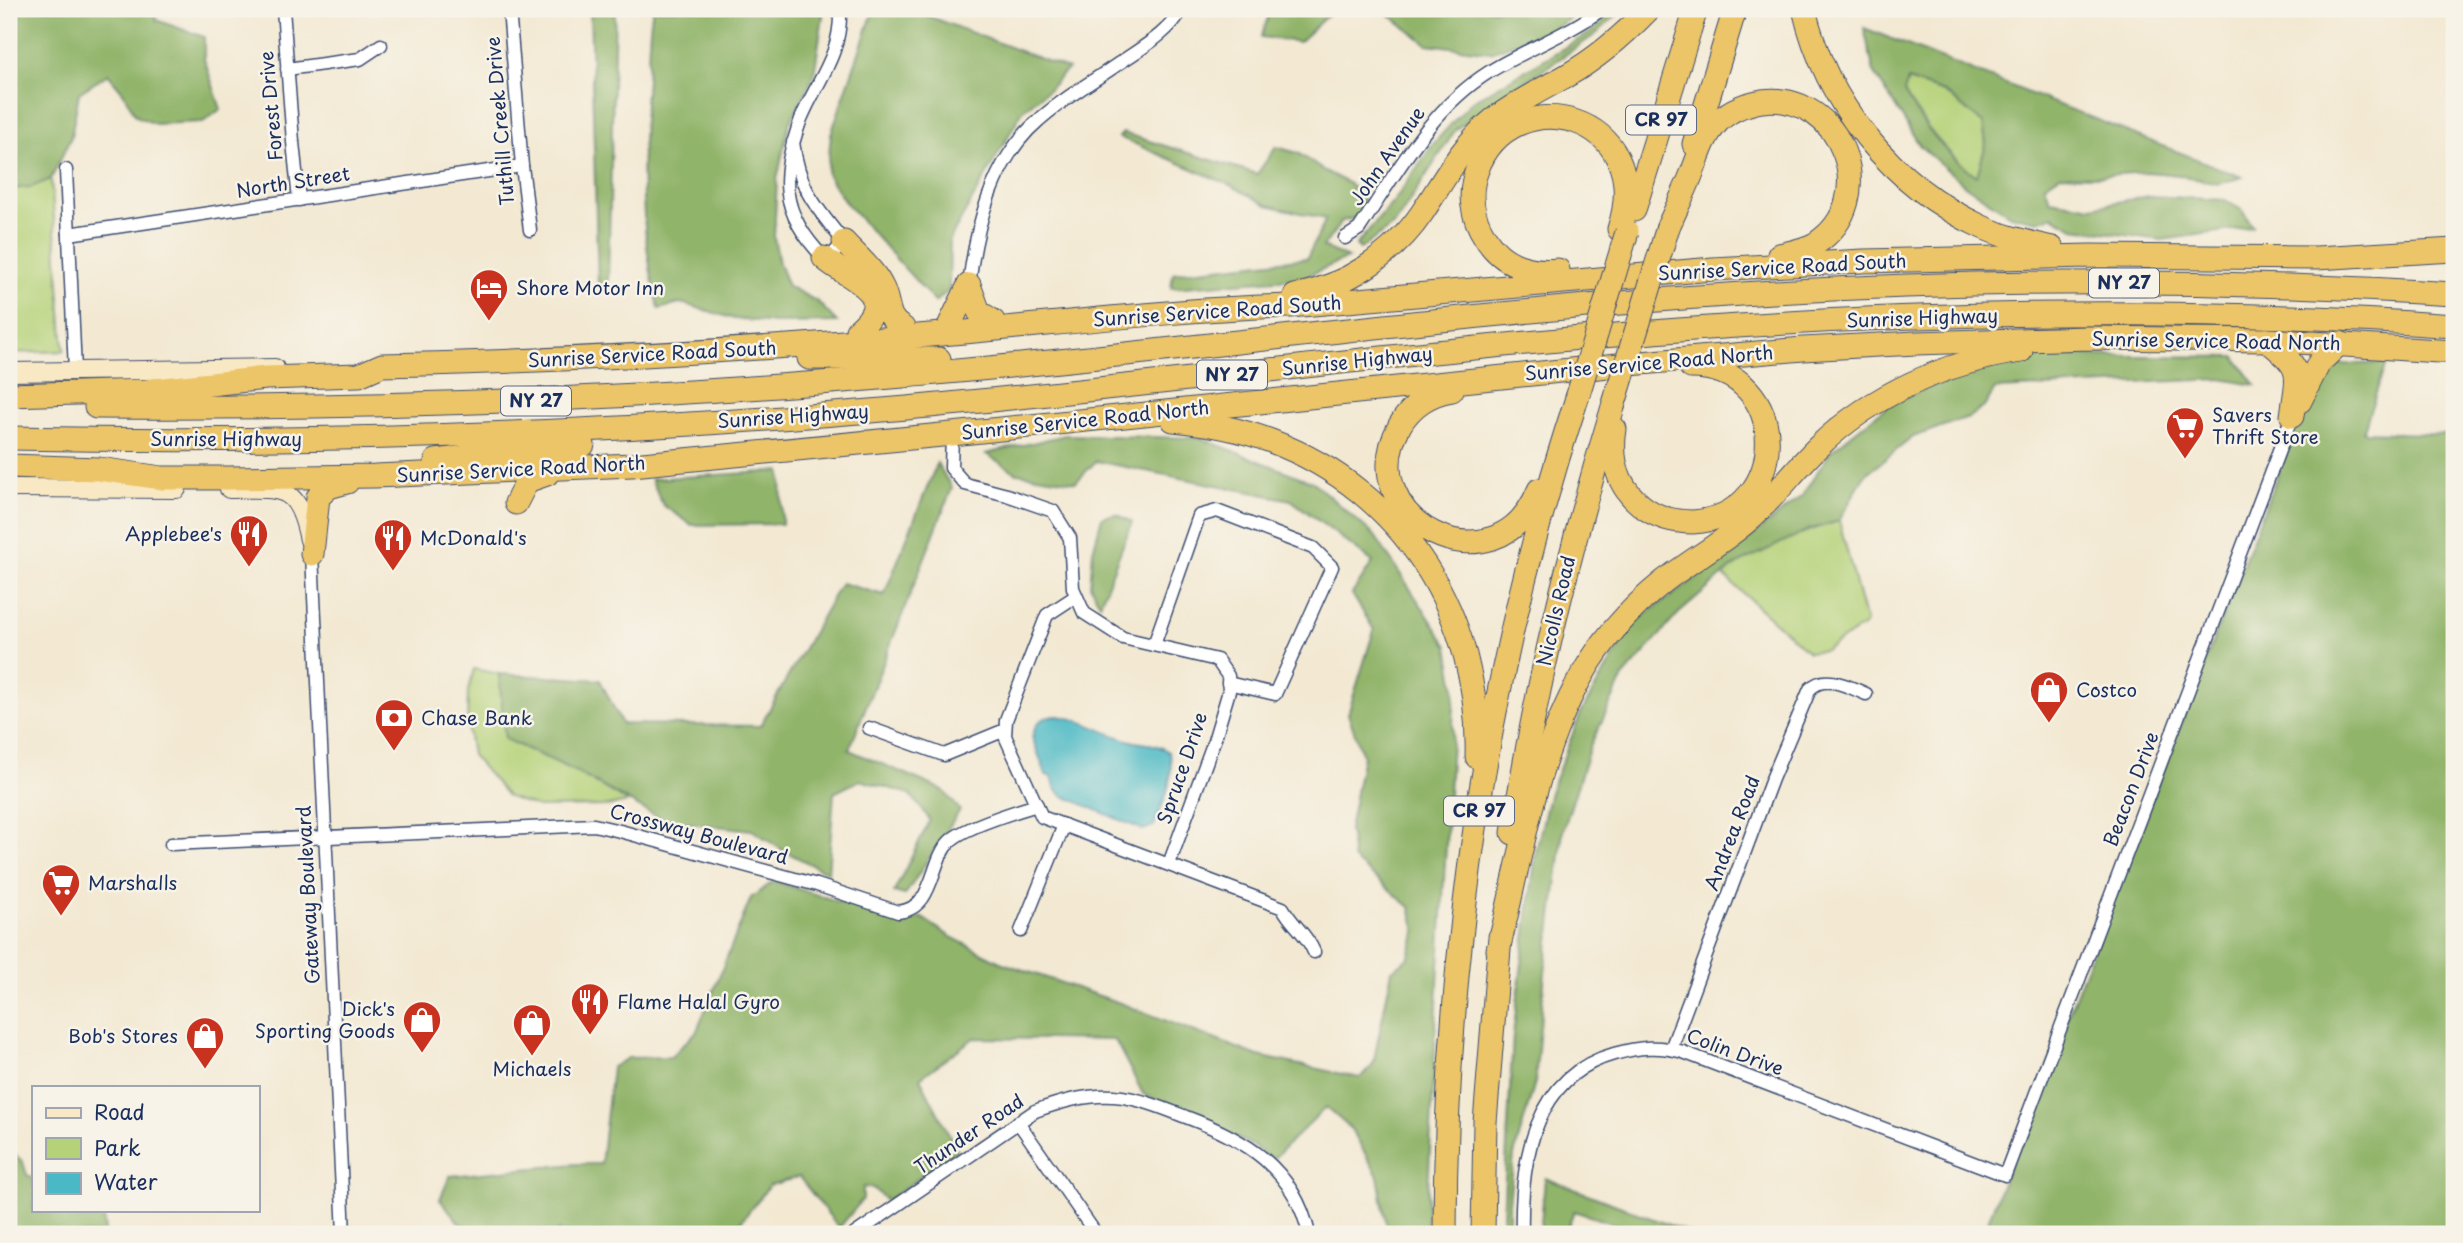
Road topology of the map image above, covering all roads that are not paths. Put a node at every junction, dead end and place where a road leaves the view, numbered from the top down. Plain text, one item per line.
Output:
1 (283, 9) edge
2 (509, 9) edge
3 (840, 9) edge
4 (1182, 9) edge
5 (1602, 9) edge
6 (1649, 9) edge
7 (1696, 9) edge
8 (1735, 9) edge
9 (1804, 9) edge
10 (381, 45) dead end
11 (287, 69) junction
12 (793, 142) junction
13 (522, 166) junction
14 (66, 170) dead end
15 (299, 200) junction
16 (818, 211) junction
17 (1668, 227) junction
18 (799, 228) junction
19 (530, 230) dead end
20 (1623, 230) junction
21 (69, 234) junction
22 (1345, 238) dead end
23 (844, 242) junction
24 (2454, 248) edge
25 (2090, 256) junction
26 (824, 258) junction
27 (1713, 269) junction
28 (1621, 281) junction
29 (969, 285) junction
30 (2454, 294) edge
31 (1234, 308) junction
32 (1101, 318) junction
33 (993, 321) junction
34 (950, 324) junction
35 (2454, 326) edge
36 (903, 328) junction
37 (857, 331) junction
38 (2199, 339) junction
39 (2267, 340) junction
40 (2340, 343) junction
41 (712, 352) junction
42 (2454, 352) edge
43 (628, 357) junction
44 (1624, 358) junction
45 (1062, 361) junction
46 (383, 366) junction
47 (75, 371) junction
48 (9, 372) edge
49 (1526, 374) junction
50 (9, 395) edge
51 (9, 406) edge
52 (1617, 408) junction
53 (1131, 415) junction
54 (2292, 416) junction
55 (745, 420) junction
56 (1567, 427) junction
57 (952, 434) junction
58 (9, 438) edge
59 (9, 466) edge
60 (569, 468) junction
61 (463, 473) junction
62 (375, 477) junction
63 (9, 478) edge
64 (162, 478) junction
65 (227, 478) junction
66 (9, 488) edge
67 (312, 554) junction
68 (1076, 596) junction
69 (1154, 645) junction
70 (1228, 683) junction
71 (1867, 694) dead end
72 (869, 728) dead end
73 (1005, 730) junction
74 (1037, 805) junction
75 (1064, 825) junction
76 (325, 838) junction
77 (171, 844) dead end
78 (1473, 850) junction
79 (1169, 864) junction
80 (1021, 931) dead end
81 (1498, 950) junction
82 (1314, 952) dead end
83 (1671, 1049) junction
84 (1018, 1122) junction
85 (2006, 1175) joint
86 (873, 1222) junction
87 (344, 1234) edge
88 (855, 1234) edge
89 (881, 1234) edge
90 (1096, 1234) edge
91 (1309, 1234) edge
92 (1446, 1234) edge
93 (1483, 1234) edge
94 (1522, 1234) edge

1 - 11 street, Forest Drive
2 - 13 street, Tuthill Creek Drive
3 - 12 street
4 - 29 street
5 - 22 street, John Avenue
6 - 31 highway
7 - 20 highway, CR 97
8 - 17 highway, CR 97
9 - 25 highway
10 - 11 street
11 - 15 street, Forest Drive
12 - 16 street
12 - 18 street
13 - 15 street, North Street
13 - 19 street, Tuthill Creek Drive
14 - 21 street
15 - 21 street, North Street
16 - 18 street
16 - 23 street
17 - 27 highway
17 - 44 highway, CR 97, bridge
18 - 26 street
20 - 28 highway, bridge
20 - 28 highway
21 - 47 street
23 - 26 street
23 - 36 highway
24 - 25 highway, Sunrise Service Road South
25 - 27 highway, Sunrise Service Road South
26 - 37 highway
27 - 28 highway, Sunrise Service Road South
28 - 31 highway, Sunrise Service Road South
28 - 56 highway, Nicolls Road / CR 97, bridge
29 - 33 highway
29 - 34 highway
30 - 45 highway, Sunrise Highway / NY 27
31 - 32 highway, Sunrise Service Road South
32 - 33 highway
32 - 41 highway, Sunrise Service Road South
33 - 34 highway
34 - 36 highway
35 - 55 highway, Sunrise Highway / NY 27
36 - 37 highway
37 - 41 highway
38 - 39 highway, Sunrise Service Road North
38 - 44 highway, Sunrise Service Road North
38 - 81 highway
39 - 40 highway, Sunrise Service Road North
39 - 54 highway
40 - 42 highway, Sunrise Service Road North
40 - 54 highway
41 - 43 highway, Sunrise Service Road South
43 - 45 highway
43 - 46 highway, Sunrise Service Road South
44 - 49 highway, Sunrise Service Road North
44 - 52 highway, bridge
44 - 52 highway
45 - 51 highway, Sunrise Highway / NY 27
46 - 47 main road, Sunrise Service Road South
46 - 50 highway
47 - 48 main road, Sunrise Service Road South
49 - 53 highway, Sunrise Service Road North
49 - 56 highway
52 - 81 highway, Nicolls Road / CR 97
53 - 57 highway, Sunrise Service Road North
53 - 78 highway
54 - 85 street, Beacon Drive
55 - 58 highway, Sunrise Highway / NY 27
55 - 65 highway
56 - 78 highway, Nicolls Road / CR 97
57 - 60 highway, Sunrise Service Road North
57 - 68 street
59 - 64 highway
60 - 61 highway, Sunrise Service Road North
60 - 61 highway
61 - 62 highway, Sunrise Service Road North
62 - 65 highway, Sunrise Service Road North
62 - 67 highway
63 - 64 main road, Sunrise Service Road North
64 - 65 highway, Sunrise Service Road North
66 - 67 main road
67 - 76 street, Gateway Boulevard
68 - 69 street
68 - 73 street
69 - 70 street
69 - 70 street
70 - 79 street, Spruce Drive
71 - 83 street, Andrea Road
72 - 73 street
73 - 74 street
74 - 75 street
74 - 76 street, Crossway Boulevard
75 - 79 street
75 - 80 street
76 - 77 street, Crossway Boulevard
76 - 87 street, Gateway Boulevard
78 - 92 highway, Nicolls Road / CR 97
79 - 82 street
81 - 93 highway, Nicolls Road / CR 97
83 - 85 street, Colin Drive
83 - 94 street, Colin Drive
84 - 86 street, Thunder Road
84 - 90 street
84 - 91 street, Thunder Road
86 - 88 street, Thunder Road
86 - 89 street

